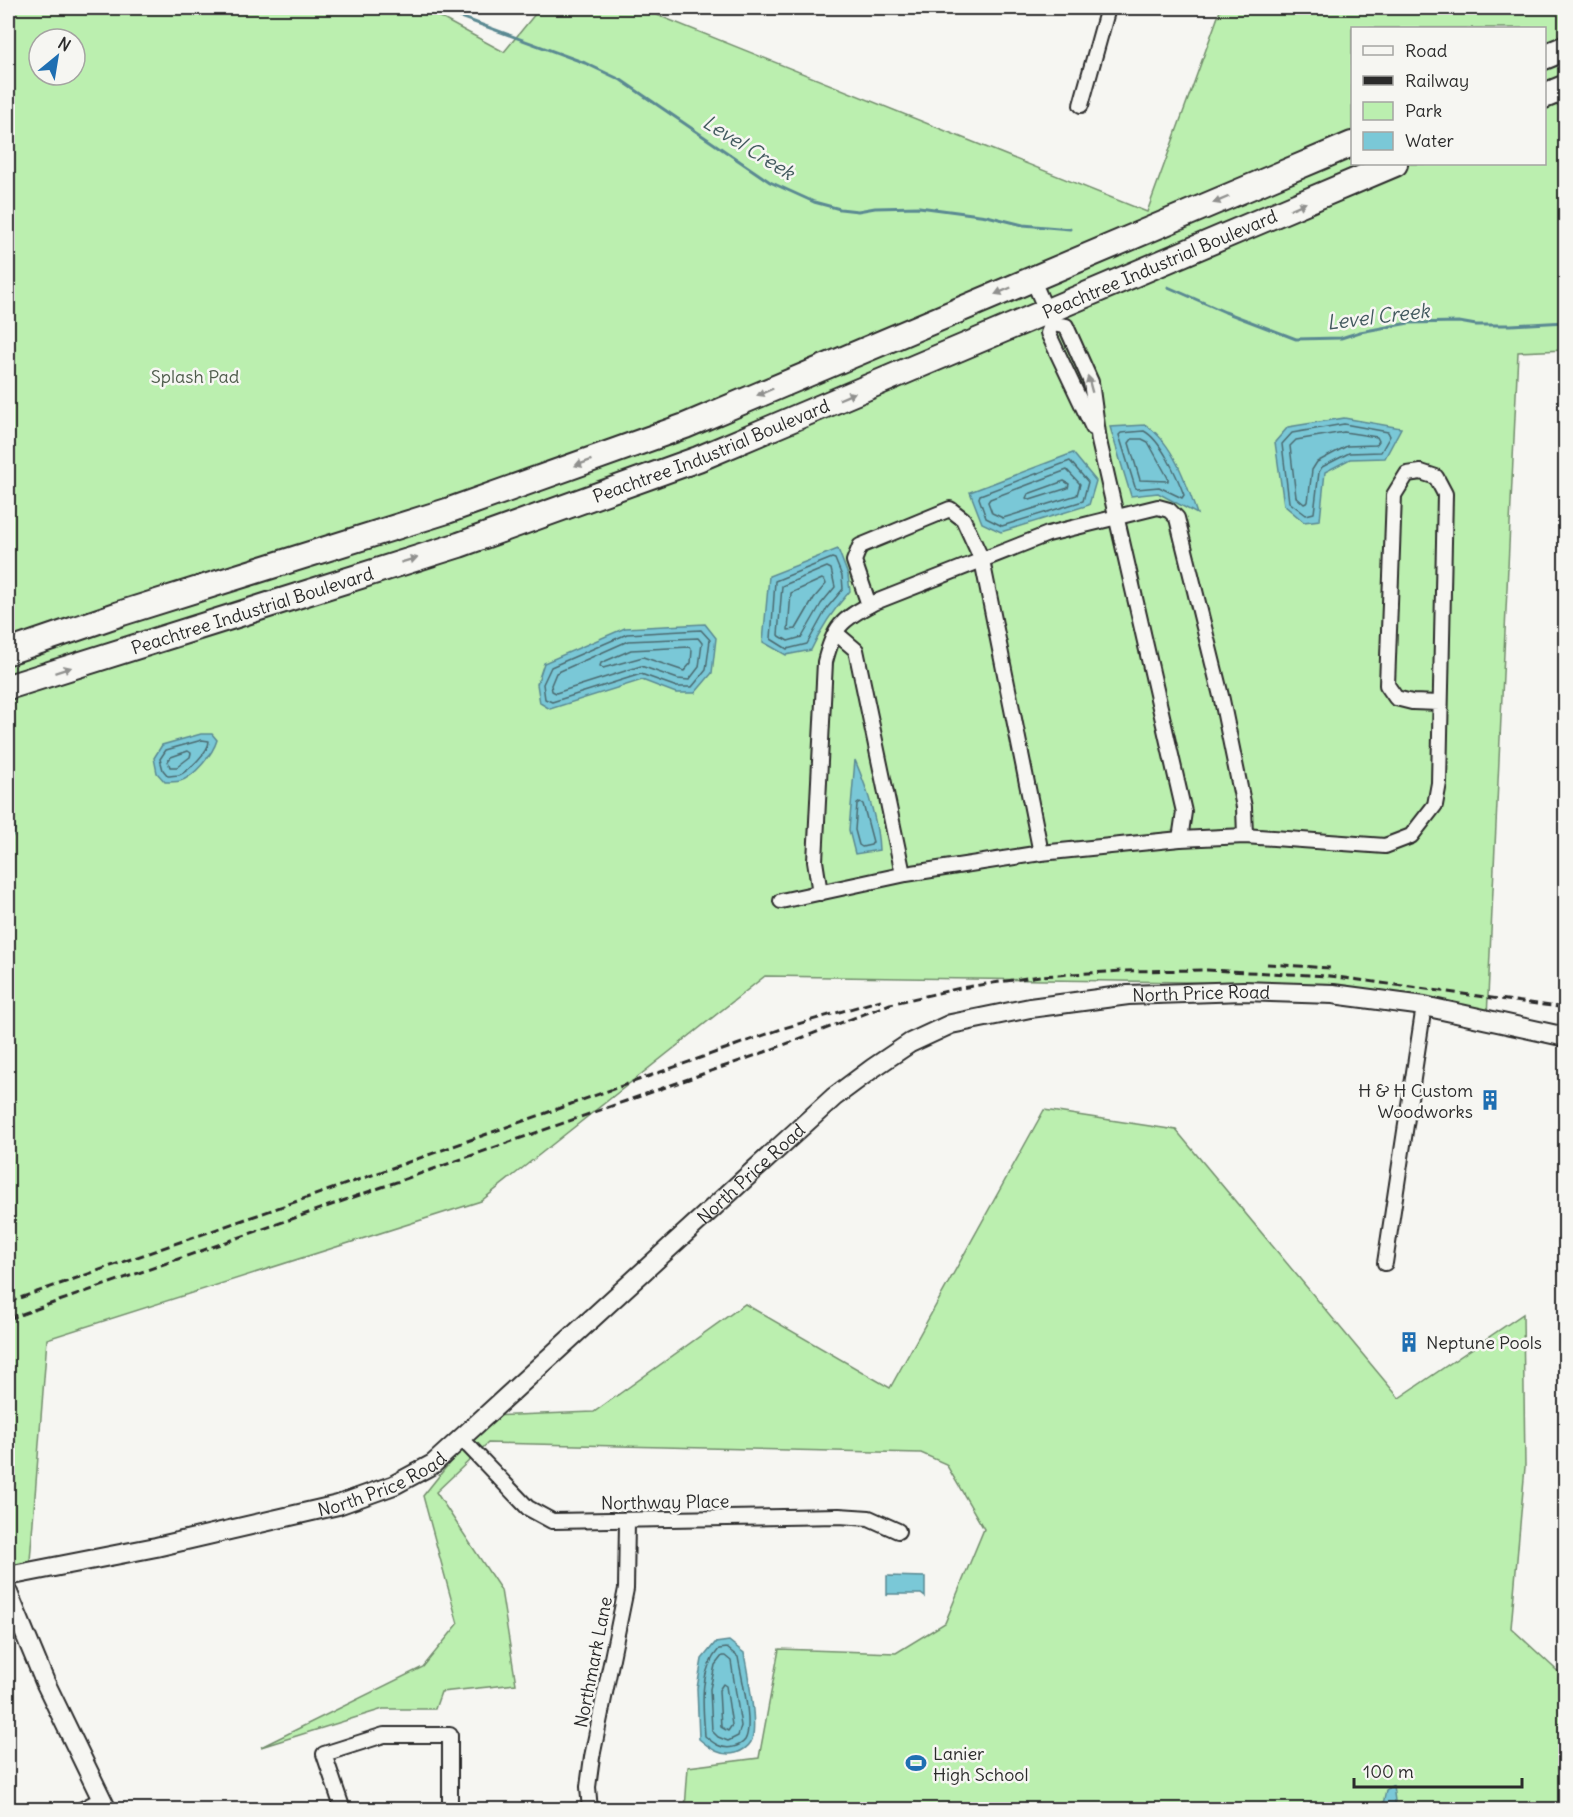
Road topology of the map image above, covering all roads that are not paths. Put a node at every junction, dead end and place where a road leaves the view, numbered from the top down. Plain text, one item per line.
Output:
1 (1108, 8) edge
2 (1566, 48) edge
3 (1546, 57) edge
4 (1566, 87) edge
5 (1546, 96) edge
6 (1081, 105) dead end
7 (1351, 145) edge
8 (1393, 165) edge
9 (1032, 279) junction
10 (1049, 317) junction
11 (1116, 518) junction
12 (982, 560) junction
13 (869, 605) junction
14 (836, 633) junction
15 (8, 652) edge
16 (8, 687) edge
17 (1440, 703) junction
18 (1245, 836) junction
19 (1180, 839) junction
20 (1041, 853) junction
21 (903, 874) junction
22 (820, 892) junction
23 (781, 901) dead end
24 (1425, 1006) junction
25 (1566, 1037) edge
26 (1385, 1263) dead end
27 (462, 1438) junction
28 (627, 1521) junction
29 (898, 1531) dead end
30 (8, 1576) edge
31 (8, 1593) edge
32 (105, 1804) edge
33 (81, 1809) edge
34 (343, 1809) edge
35 (450, 1809) edge
36 (590, 1809) edge

1 - 6 street
2 - 3 highway
4 - 5 highway
7 -> 9 highway, Peachtree Industrial Boulevard
10 -> 8 highway, Peachtree Industrial Boulevard
9 - 10 street
9 -> 15 highway, Peachtree Industrial Boulevard
10 - 11 street
16 -> 10 highway, Peachtree Industrial Boulevard
11 - 12 street
11 - 18 street
11 - 19 street
12 - 13 street
12 - 13 street
12 - 20 street
13 - 14 street
14 - 21 street
14 - 22 street
17 - 17 street
17 - 18 street
18 - 19 street
19 - 20 street
20 - 21 street
21 - 22 street
22 - 23 street
24 - 25 street, North Price Road
24 - 26 street
24 - 27 street, North Price Road
27 - 28 street, Northway Place
27 - 30 street, North Price Road
28 - 29 street, Northway Place
28 - 36 street, Northmark Lane
31 - 32 street
32 - 33 street
34 - 35 street

